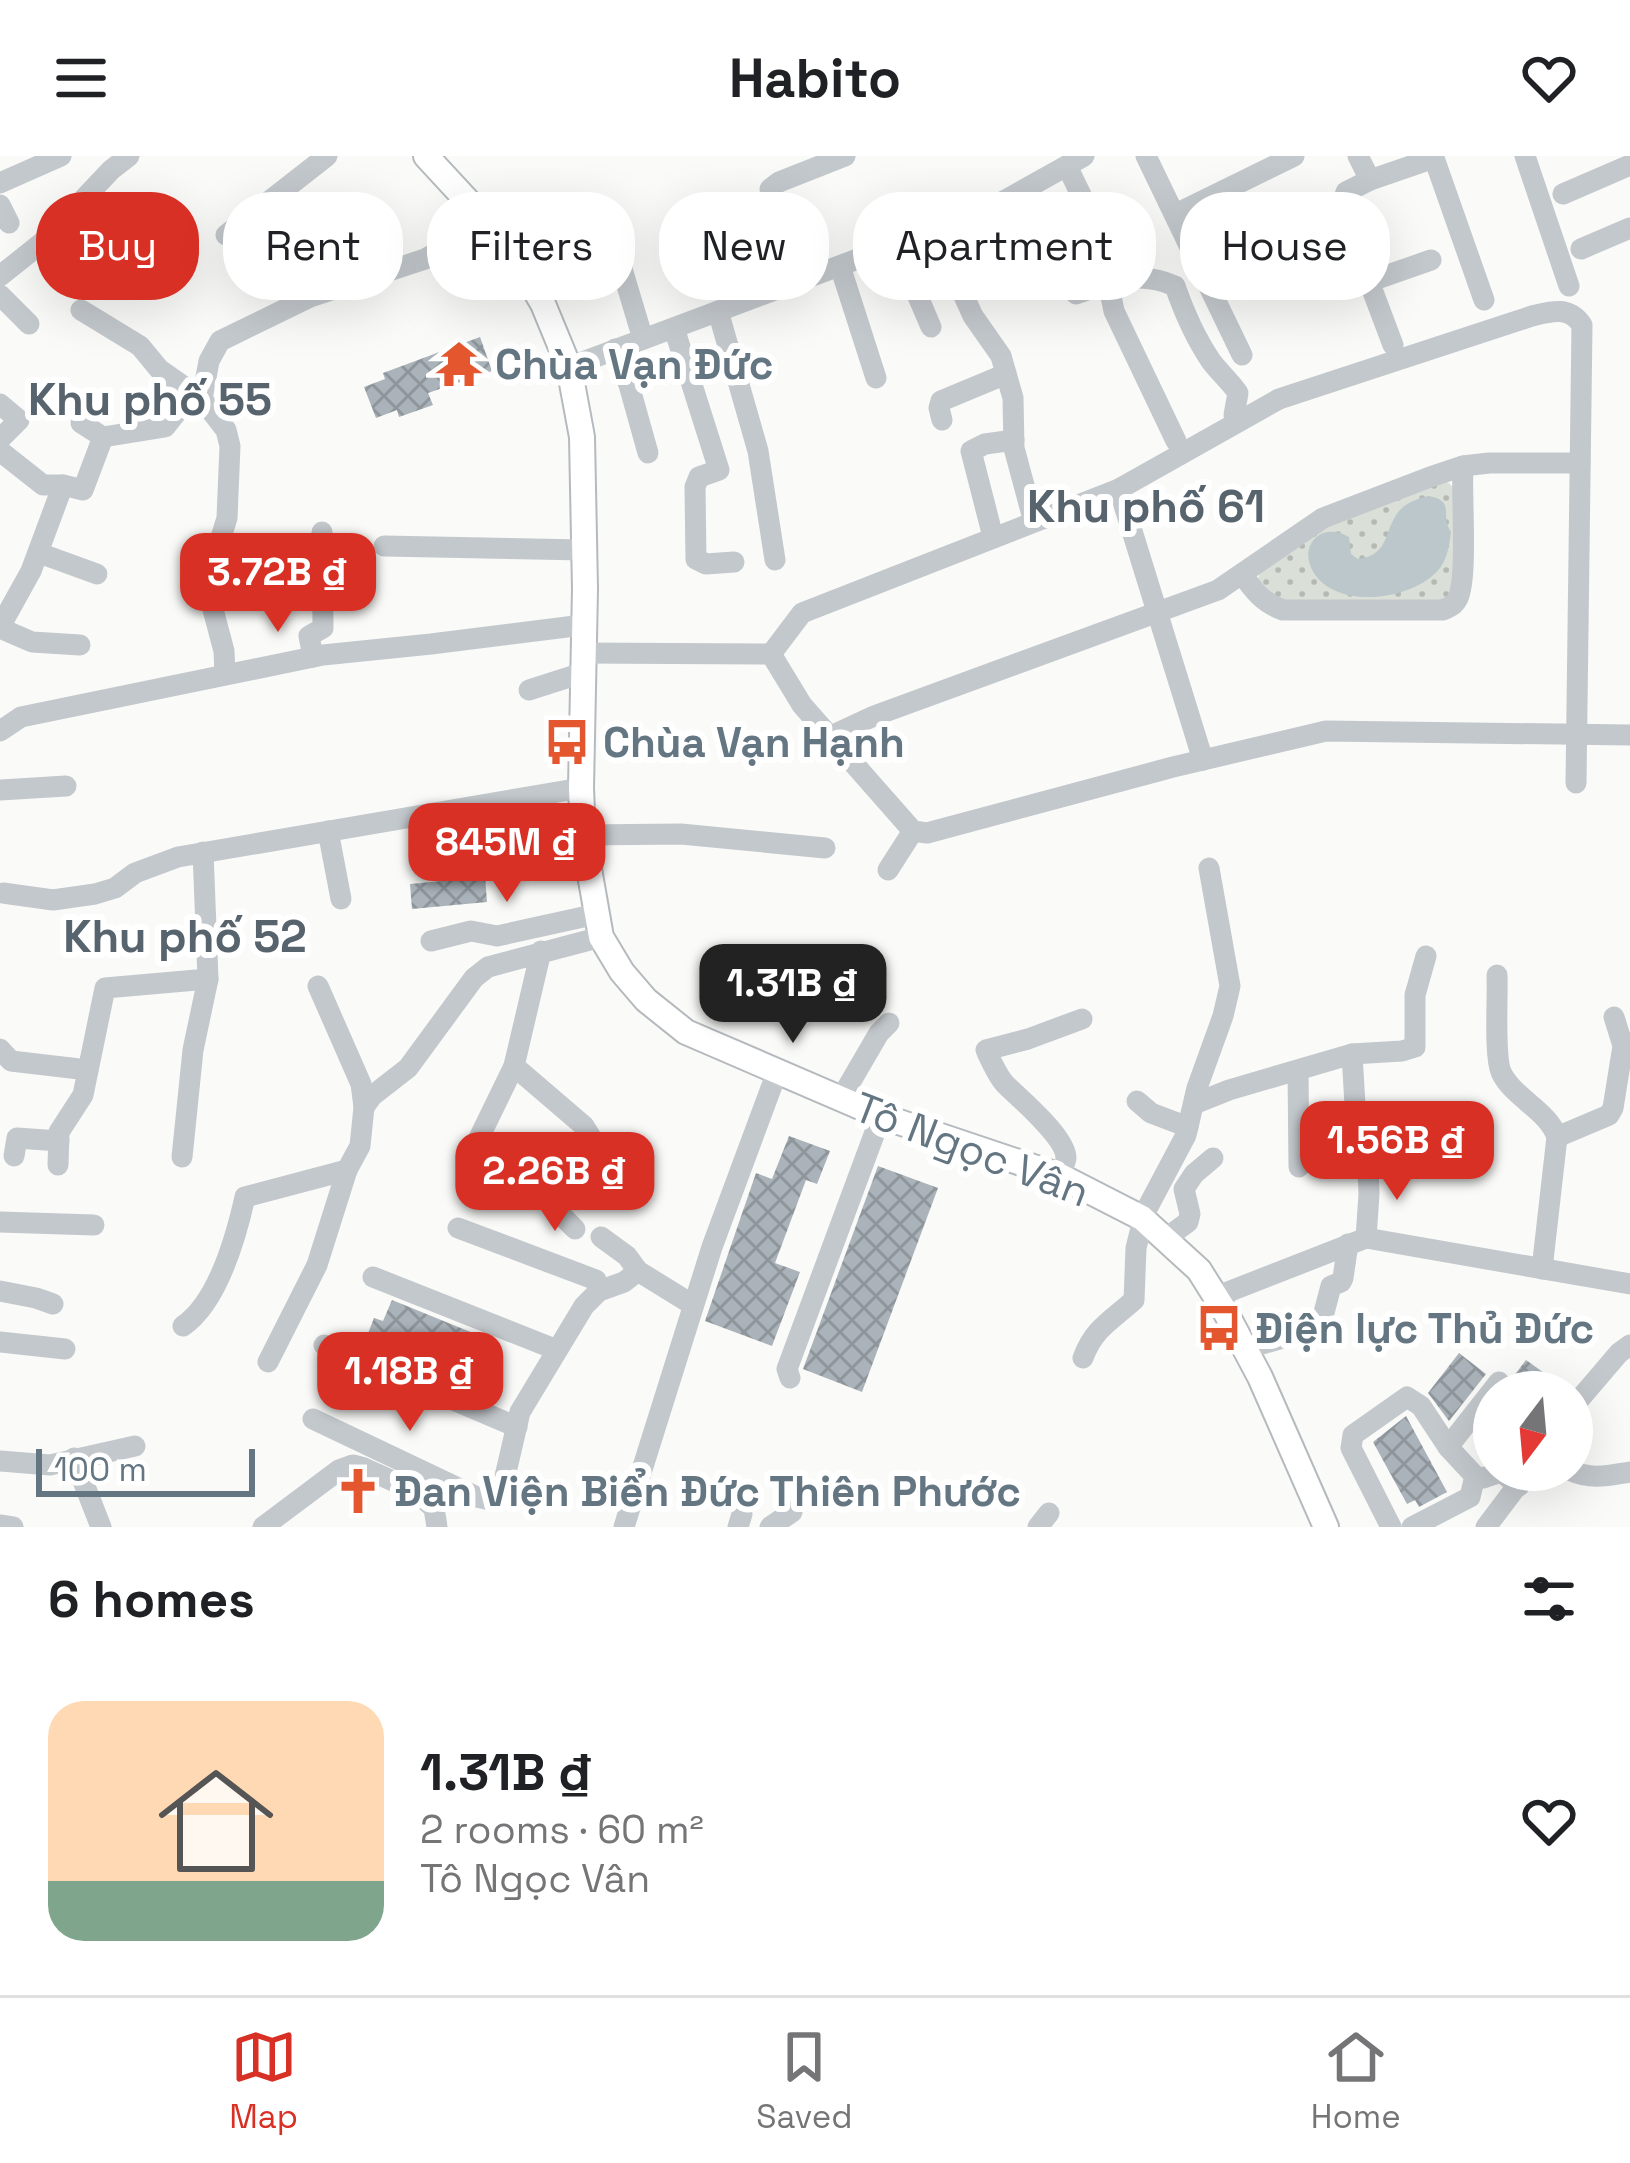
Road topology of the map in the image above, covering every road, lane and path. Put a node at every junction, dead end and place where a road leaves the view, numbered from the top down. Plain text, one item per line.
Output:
1 (61, 156) edge
2 (129, 156) edge
3 (327, 156) edge
4 (426, 156) edge
5 (845, 156) edge
6 (1146, 156) edge
7 (1294, 156) edge
8 (1358, 156) edge
9 (1525, 156) edge
10 (1436, 157) edge
11 (1076, 161) edge
12 (1630, 165) edge
13 (1370, 180) junction
14 (0, 183) edge
15 (281, 192) edge
16 (458, 192) edge
17 (771, 192) edge
18 (1020, 192) edge
19 (1087, 192) edge
20 (1346, 192) edge
21 (1563, 194) dead end
22 (1176, 214) junction
23 (1630, 228) edge
24 (1581, 249) dead end
25 (427, 258) edge
26 (1431, 260) dead end
27 (853, 261) edge
28 (840, 266) junction
29 (829, 270) edge
30 (1390, 274) edge
31 (0, 276) edge
32 (1156, 280) edge
33 (1569, 286) dead end
34 (0, 295) edge
35 (541, 300) edge
36 (631, 300) edge
37 (747, 300) edge
38 (919, 300) edge
39 (966, 300) edge
40 (1112, 300) edge
41 (1374, 300) edge
42 (1484, 300) dead end
43 (81, 310) dead end
44 (718, 311) junction
45 (29, 324) dead end
46 (931, 327) dead end
47 (674, 328) junction
48 (643, 339) junction
49 (1393, 345) dead end
50 (615, 350) junction
51 (1242, 355) dead end
52 (569, 367) junction
53 (1006, 374) junction
54 (876, 378) dead end
55 (197, 396) junction
56 (0, 404) edge
57 (1234, 415) dead end
58 (942, 420) dead end
59 (82, 423) dead end
60 (103, 437) junction
61 (0, 439) edge
62 (1014, 440) junction
63 (1176, 441) dead end
64 (0, 451) edge
65 (648, 452) dead end
66 (1580, 463) junction
67 (1463, 466) junction
68 (63, 485) junction
69 (1119, 489) junction
70 (1032, 515) dead end
71 (991, 529) dead end
72 (322, 532) dead end
73 (384, 546) dead end
74 (584, 550) junction
75 (39, 553) junction
76 (775, 560) dead end
77 (734, 562) dead end
78 (98, 574) dead end
79 (1242, 574) junction
80 (1158, 612) junction
81 (583, 625) junction
82 (0, 628) edge
83 (80, 645) dead end
84 (771, 654) junction
85 (313, 657) junction
86 (582, 663) junction
87 (225, 675) junction
88 (529, 690) dead end
89 (0, 731) edge
90 (1578, 734) junction
91 (1630, 735) edge
92 (831, 736) junction
93 (1203, 760) junction
94 (1576, 783) dead end
95 (66, 786) dead end
96 (581, 788) junction
97 (0, 790) edge
98 (328, 831) junction
99 (913, 831) junction
100 (583, 835) junction
101 (825, 848) dead end
102 (203, 852) junction
103 (1209, 868) dead end
104 (888, 870) dead end
105 (3, 893) edge
106 (341, 898) dead end
107 (599, 925) junction
108 (431, 941) dead end
109 (541, 951) junction
110 (1426, 956) dead end
111 (1497, 975) dead end
112 (208, 979) junction
113 (318, 986) dead end
114 (1614, 1017) dead end
115 (1082, 1018) dead end
116 (890, 1023) dead end
117 (0, 1049) edge
118 (1352, 1054) junction
119 (514, 1066) junction
120 (88, 1070) junction
121 (1298, 1071) junction
122 (777, 1072) junction
123 (841, 1100) junction
124 (1138, 1101) dead end
125 (1194, 1104) junction
126 (364, 1107) junction
127 (881, 1116) junction
128 (1188, 1127) junction
129 (1557, 1137) junction
130 (478, 1140) dead end
131 (59, 1141) junction
132 (14, 1156) dead end
133 (182, 1157) dead end
134 (1213, 1158) dead end
135 (58, 1165) dead end
136 (1300, 1167) dead end
137 (347, 1170) junction
138 (1060, 1176) junction
139 (526, 1180) dead end
140 (551, 1203) junction
141 (1143, 1219) junction
142 (0, 1222) edge
143 (94, 1225) dead end
144 (458, 1228) dead end
145 (575, 1229) dead end
146 (601, 1237) dead end
147 (1165, 1238) junction
148 (1357, 1241) junction
149 (1543, 1269) junction
150 (638, 1271) junction
151 (373, 1277) dead end
152 (1630, 1284) edge
153 (0, 1291) edge
154 (598, 1292) junction
155 (1215, 1297) junction
156 (53, 1304) dead end
157 (693, 1305) junction
158 (183, 1326) dead end
159 (0, 1342) edge
160 (324, 1345) dead end
161 (1630, 1345) edge
162 (1245, 1348) junction
163 (65, 1349) dead end
164 (557, 1350) junction
165 (1083, 1358) dead end
166 (268, 1362) dead end
167 (790, 1378) dead end
168 (1593, 1383) edge
169 (1473, 1415) edge
170 (313, 1419) dead end
171 (517, 1426) junction
172 (136, 1446) dead end
173 (1448, 1447) junction
174 (74, 1458) junction
175 (0, 1461) edge
176 (1630, 1472) edge
177 (1473, 1474) edge
178 (1593, 1478) edge
179 (1473, 1484) edge
180 (1514, 1491) edge
181 (792, 1512) dead end
182 (0, 1525) edge
183 (13, 1527) edge
184 (101, 1527) edge
185 (263, 1527) edge
186 (437, 1527) edge
187 (624, 1527) edge
188 (770, 1527) edge
189 (1326, 1527) edge
190 (1391, 1527) edge
191 (1412, 1527) edge
192 (1486, 1527) edge

1 - 14 street
2 - 31 street
3 - 15 street
4 - 16 main road, Tô Ngọc Vân
5 - 17 street
6 - 22 street
7 - 22 street
8 - 13 street
9 - 33 street
10 - 13 street
10 - 42 street
11 - 18 street
11 - 19 street
12 - 21 street
13 - 20 street
22 - 51 street
23 - 24 street
25 - 55 street
26 - 30 street
27 - 28 street
28 - 29 street
28 - 54 street
32 - 57 street
34 - 45 street
35 - 52 main road, Tô Ngọc Vân
36 - 48 street
37 - 44 street
38 - 46 street
39 - 53 street
40 - 63 street
41 - 49 street
43 - 55 street
44 - 47 street
44 - 76 street
47 - 48 street
47 - 77 street
48 - 50 street
50 - 52 street
50 - 65 street
52 - 74 main road, Tô Ngọc Vân
53 - 58 street
53 - 62 street
55 - 60 street
55 - 87 street
56 - 61 street
59 - 60 street
60 - 68 street
62 - 70 street
62 - 71 street
64 - 68 street
66 - 67 street
66 - 69 street
66 - 90 street
67 - 79 street
67 - 79 street
68 - 75 street
69 - 80 street
69 - 84 street
72 - 85 street
73 - 74 street
74 - 81 main road, Tô Ngọc Vân
75 - 78 street
75 - 82 street
79 - 80 street
80 - 92 street
80 - 93 street
81 - 85 street
81 - 86 main road, Tô Ngọc Vân
82 - 83 street
84 - 86 street
84 - 92 street
85 - 87 street
86 - 88 street
86 - 96 main road, Tô Ngọc Vân
87 - 89 street
90 - 91 street
90 - 93 street
90 - 94 street
92 - 99 street
93 - 99 street
95 - 97 street
96 - 98 street
96 - 100 main road, Tô Ngọc Vân
98 - 102 street
98 - 106 street
99 - 104 street
100 - 101 street
100 - 107 main road, Tô Ngọc Vân
102 - 105 street
102 - 112 street
103 - 125 street
107 - 108 street
107 - 109 street
107 - 122 main road, Tô Ngọc Vân
109 - 119 street
109 - 126 street
110 - 118 street
111 - 129 street
112 - 120 street
112 - 133 street
113 - 126 street
114 - 129 street
115 - 138 street
116 - 123 street
117 - 120 street
118 - 121 street
118 - 148 street
119 - 130 street
119 - 140 street
120 - 131 street
121 - 125 street
121 - 136 street
122 - 123 main road, Tô Ngọc Vân
122 - 157 street
123 - 127 main road, Tô Ngọc Vân
124 - 128 street
125 - 128 street
126 - 137 street
127 - 138 main road, Tô Ngọc Vân
127 - 167 street
128 - 141 street
129 - 149 street
131 - 132 street
131 - 135 street
134 - 147 street
137 - 158 street
137 - 166 street
138 - 141 main road, Tô Ngọc Vân
139 - 140 street
140 - 145 street
141 - 147 main road, Tô Ngọc Vân
141 - 165 street
142 - 143 street
144 - 154 street
146 - 150 street
147 - 155 main road, Tô Ngọc Vân
148 - 149 street
148 - 155 street
148 - 162 street
149 - 152 street
150 - 154 street
150 - 157 street
151 - 164 street
153 - 156 street
154 - 164 street
155 - 162 main road, Tô Ngọc Vân
157 - 187 street
159 - 163 street
160 - 171 street
161 - 168 street
162 - 189 main road, Tô Ngọc Vân
164 - 171 street
169 - 173 street
170 - 171 street
172 - 174 street
173 - 177 street
173 - 190 street
174 - 175 street
174 - 184 street
176 - 178 street
179 - 191 street
180 - 192 street
181 - 188 street
182 - 183 street
185 - 186 street

